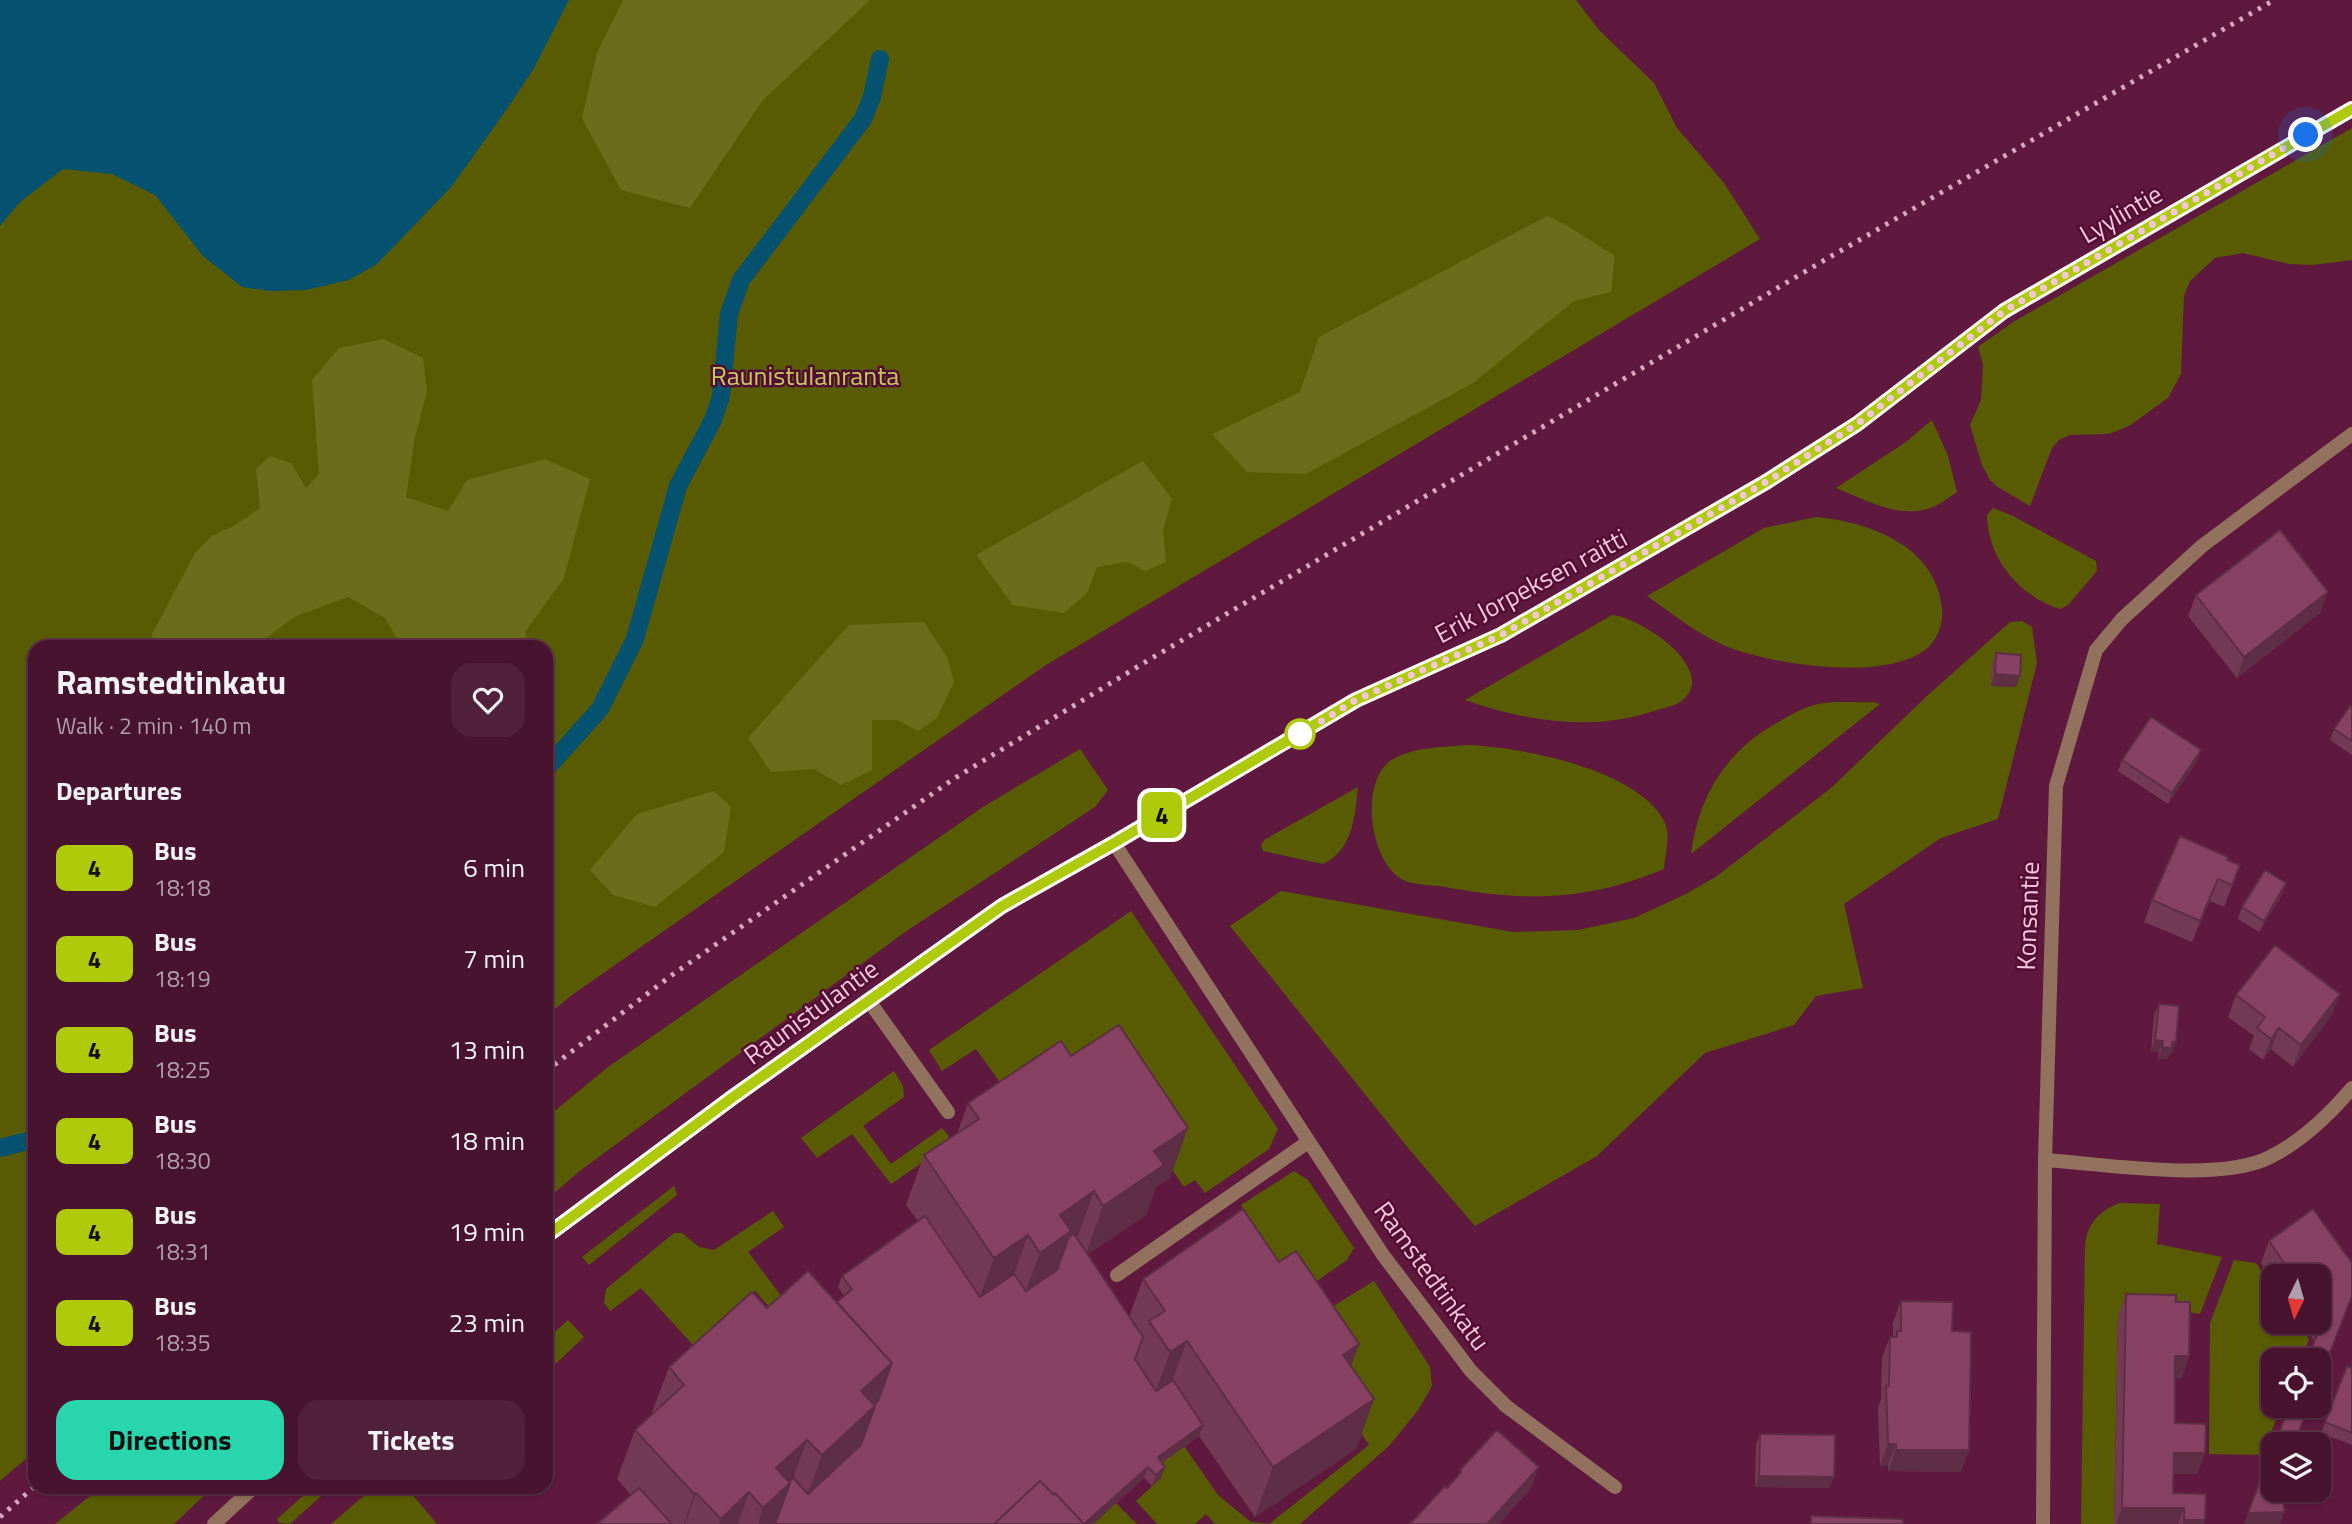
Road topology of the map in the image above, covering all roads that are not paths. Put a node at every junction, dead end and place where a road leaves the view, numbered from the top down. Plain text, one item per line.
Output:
1 (2352, 109) edge
2 (1922, 372) joint
3 (2352, 434) edge
4 (1114, 843) junction
5 (869, 1000) junction
6 (2352, 1088) edge
7 (948, 1112) dead end
8 (1308, 1142) junction
9 (2045, 1160) junction
10 (553, 1231) edge
11 (1117, 1275) dead end
12 (1615, 1487) dead end
13 (246, 1494) edge
14 (214, 1524) edge
15 (2043, 1524) edge

1 - 2 street, Lyylintie
2 - 4 street, Erik Jorpeksen raitti
3 - 9 street, Konsantie
4 - 5 street, Raunistulantie
4 - 8 street, Ramstedtinkatu
5 - 7 street
5 - 10 street, Raunistulantie
6 - 9 street
8 - 11 street
8 - 12 street, Ramstedtinkatu
9 - 15 street, Konsantie
13 - 14 street

